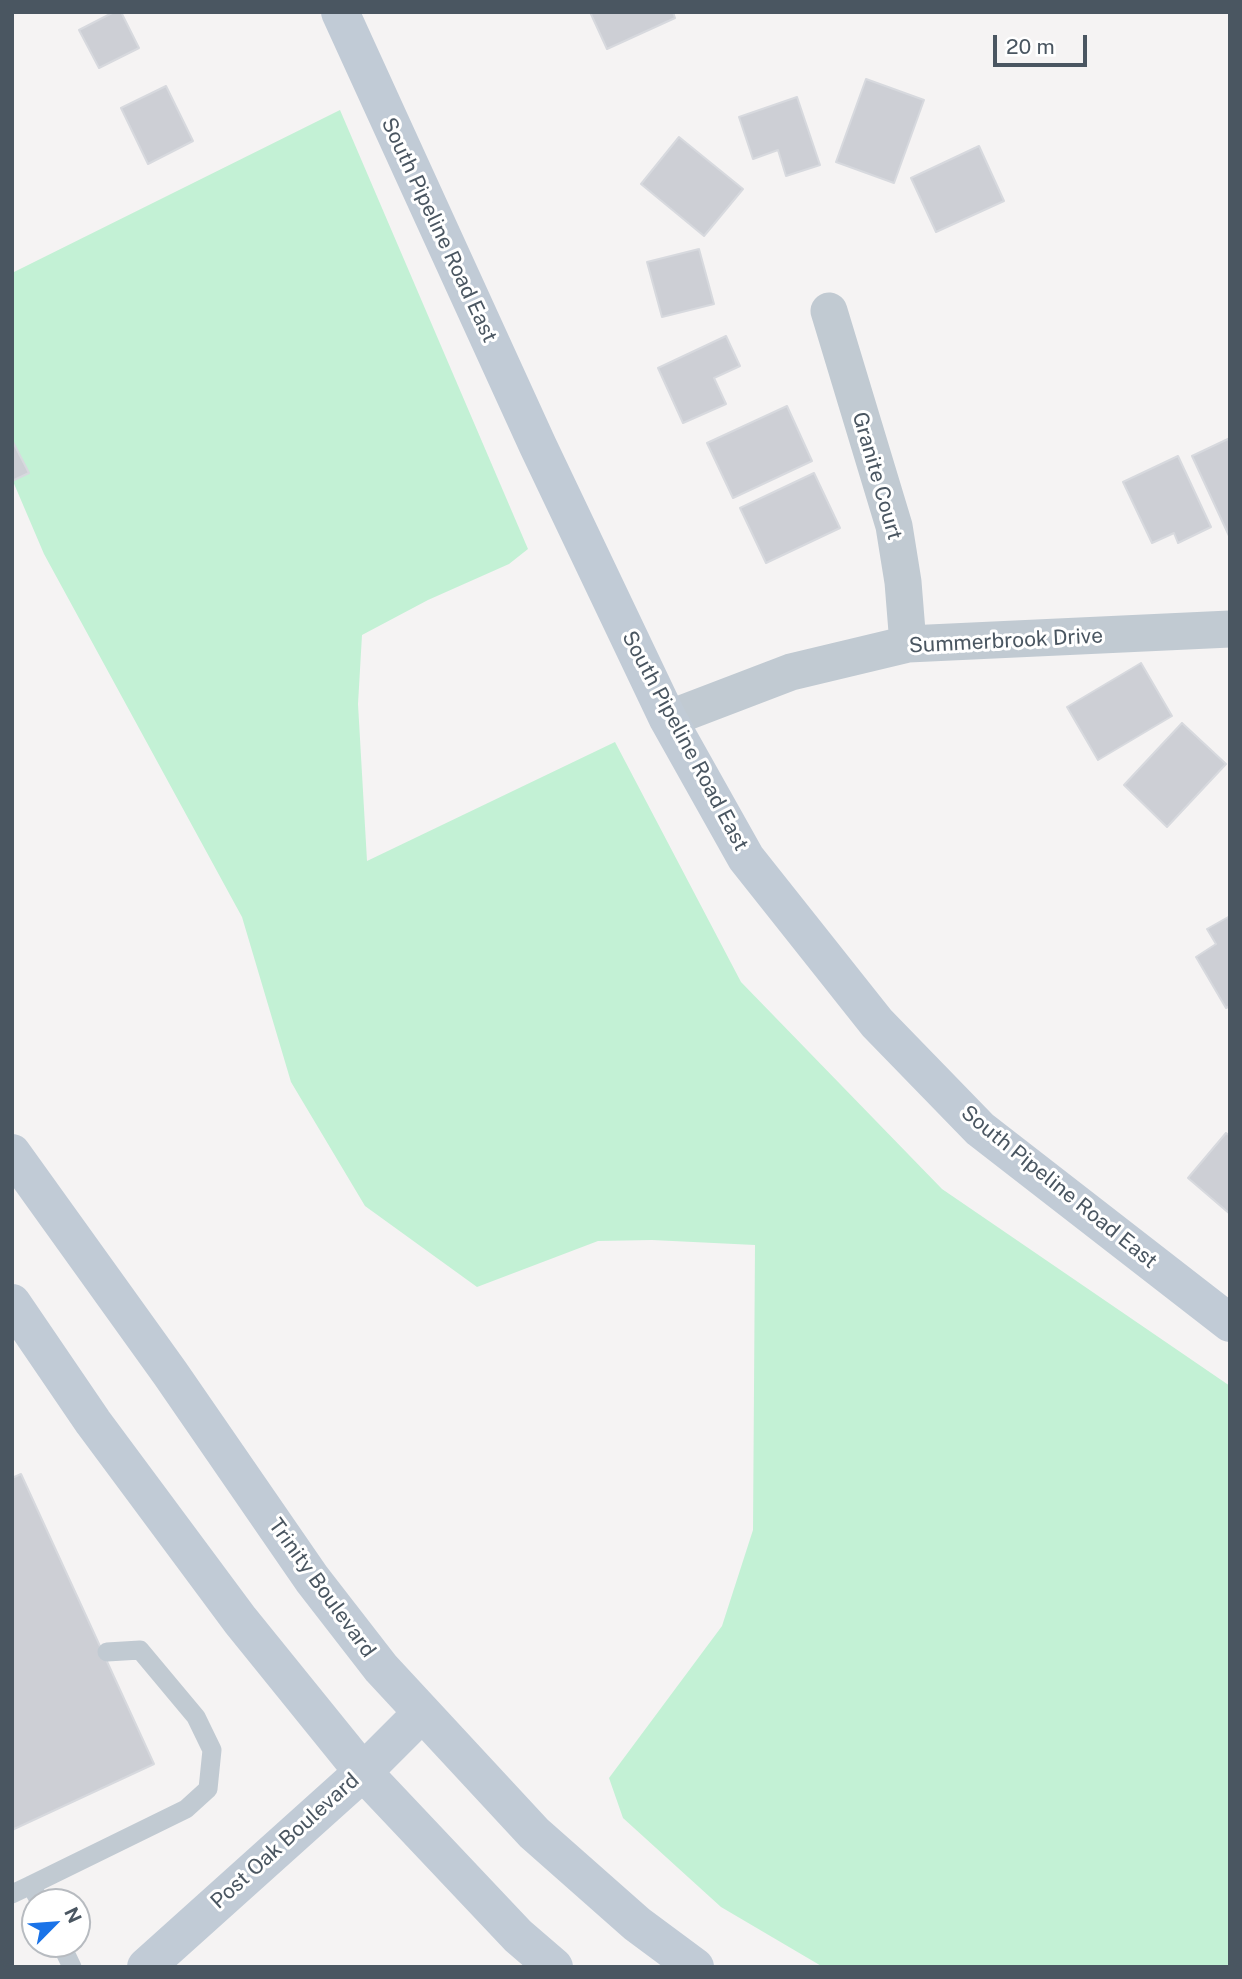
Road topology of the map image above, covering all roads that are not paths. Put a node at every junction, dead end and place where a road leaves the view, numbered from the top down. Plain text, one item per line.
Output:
1 (340, 12) edge
2 (829, 311) dead end
3 (1230, 629) edge
4 (908, 644) junction
5 (668, 719) junction
6 (12, 1153) edge
7 (12, 1303) edge
8 (1230, 1323) edge
9 (107, 1652) dead end
10 (422, 1713) junction
11 (363, 1772) junction
12 (46, 1888) edge
13 (146, 1967) edge
14 (554, 1967) edge
15 (695, 1967) edge

1 - 5 street, South Pipeline Road East
2 - 4 street, Granite Court
3 - 4 street, Summerbrook Drive
4 - 5 street, Summerbrook Drive
5 - 8 street, South Pipeline Road East
6 - 10 street, Trinity Boulevard
7 - 11 street
9 - 12 lane
10 - 11 street, Post Oak Boulevard
10 - 15 street, Trinity Boulevard
11 - 13 street, Post Oak Boulevard
11 - 14 street

